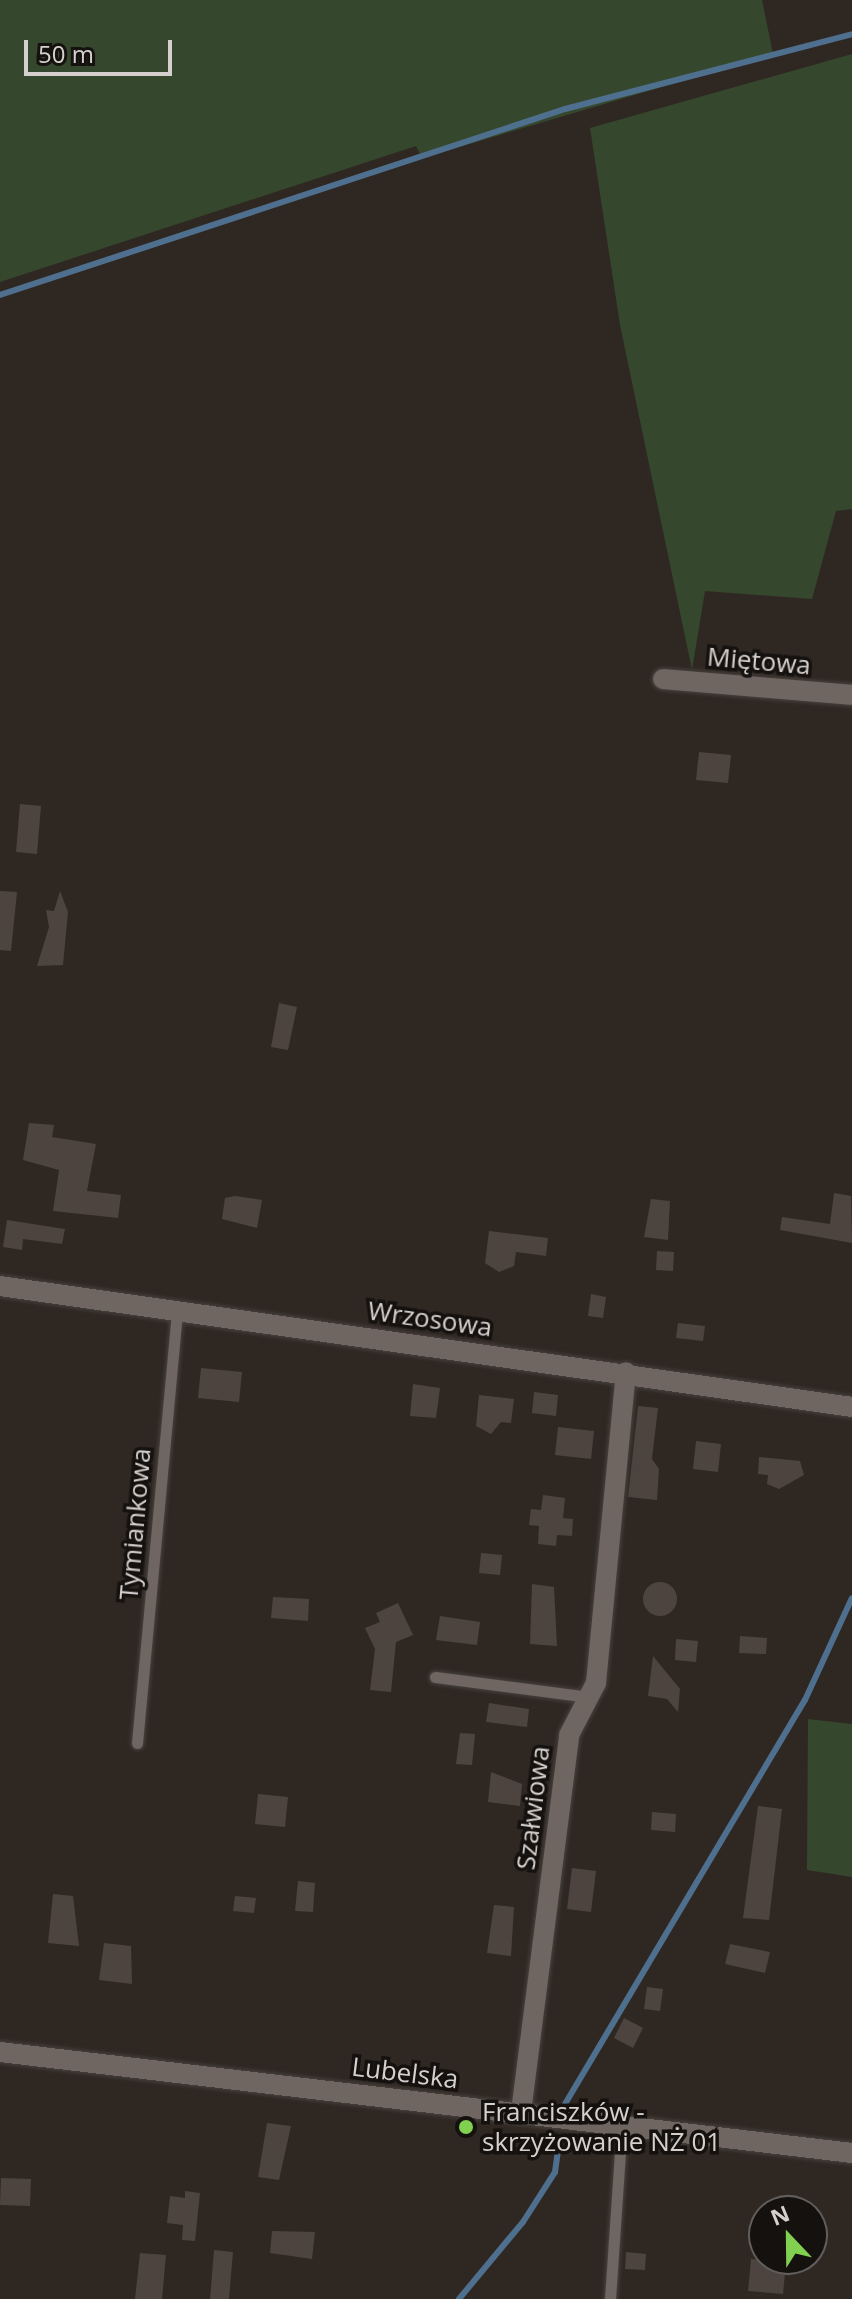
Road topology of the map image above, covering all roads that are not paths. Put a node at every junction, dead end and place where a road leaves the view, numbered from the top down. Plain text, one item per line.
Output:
1 (663, 679) dead end
2 (852, 695) edge
3 (0, 1286) edge
4 (177, 1310) junction
5 (626, 1372) junction
6 (852, 1407) edge
7 (435, 1677) dead end
8 (588, 1697) junction
9 (137, 1743) dead end
10 (0, 2052) edge
11 (521, 2112) junction
12 (622, 2125) junction
13 (852, 2153) edge
14 (610, 2299) edge

1 - 2 street, Miętowa
3 - 4 street, Wrzosowa
4 - 5 street, Wrzosowa
4 - 9 lane, Tymiankowa
5 - 6 street, Wrzosowa
5 - 8 street, Szałwiowa
7 - 8 lane
8 - 11 street, Szałwiowa
10 - 11 street, Lubelska
11 - 12 street, Lubelska
12 - 13 street, Lubelska
12 - 14 lane

